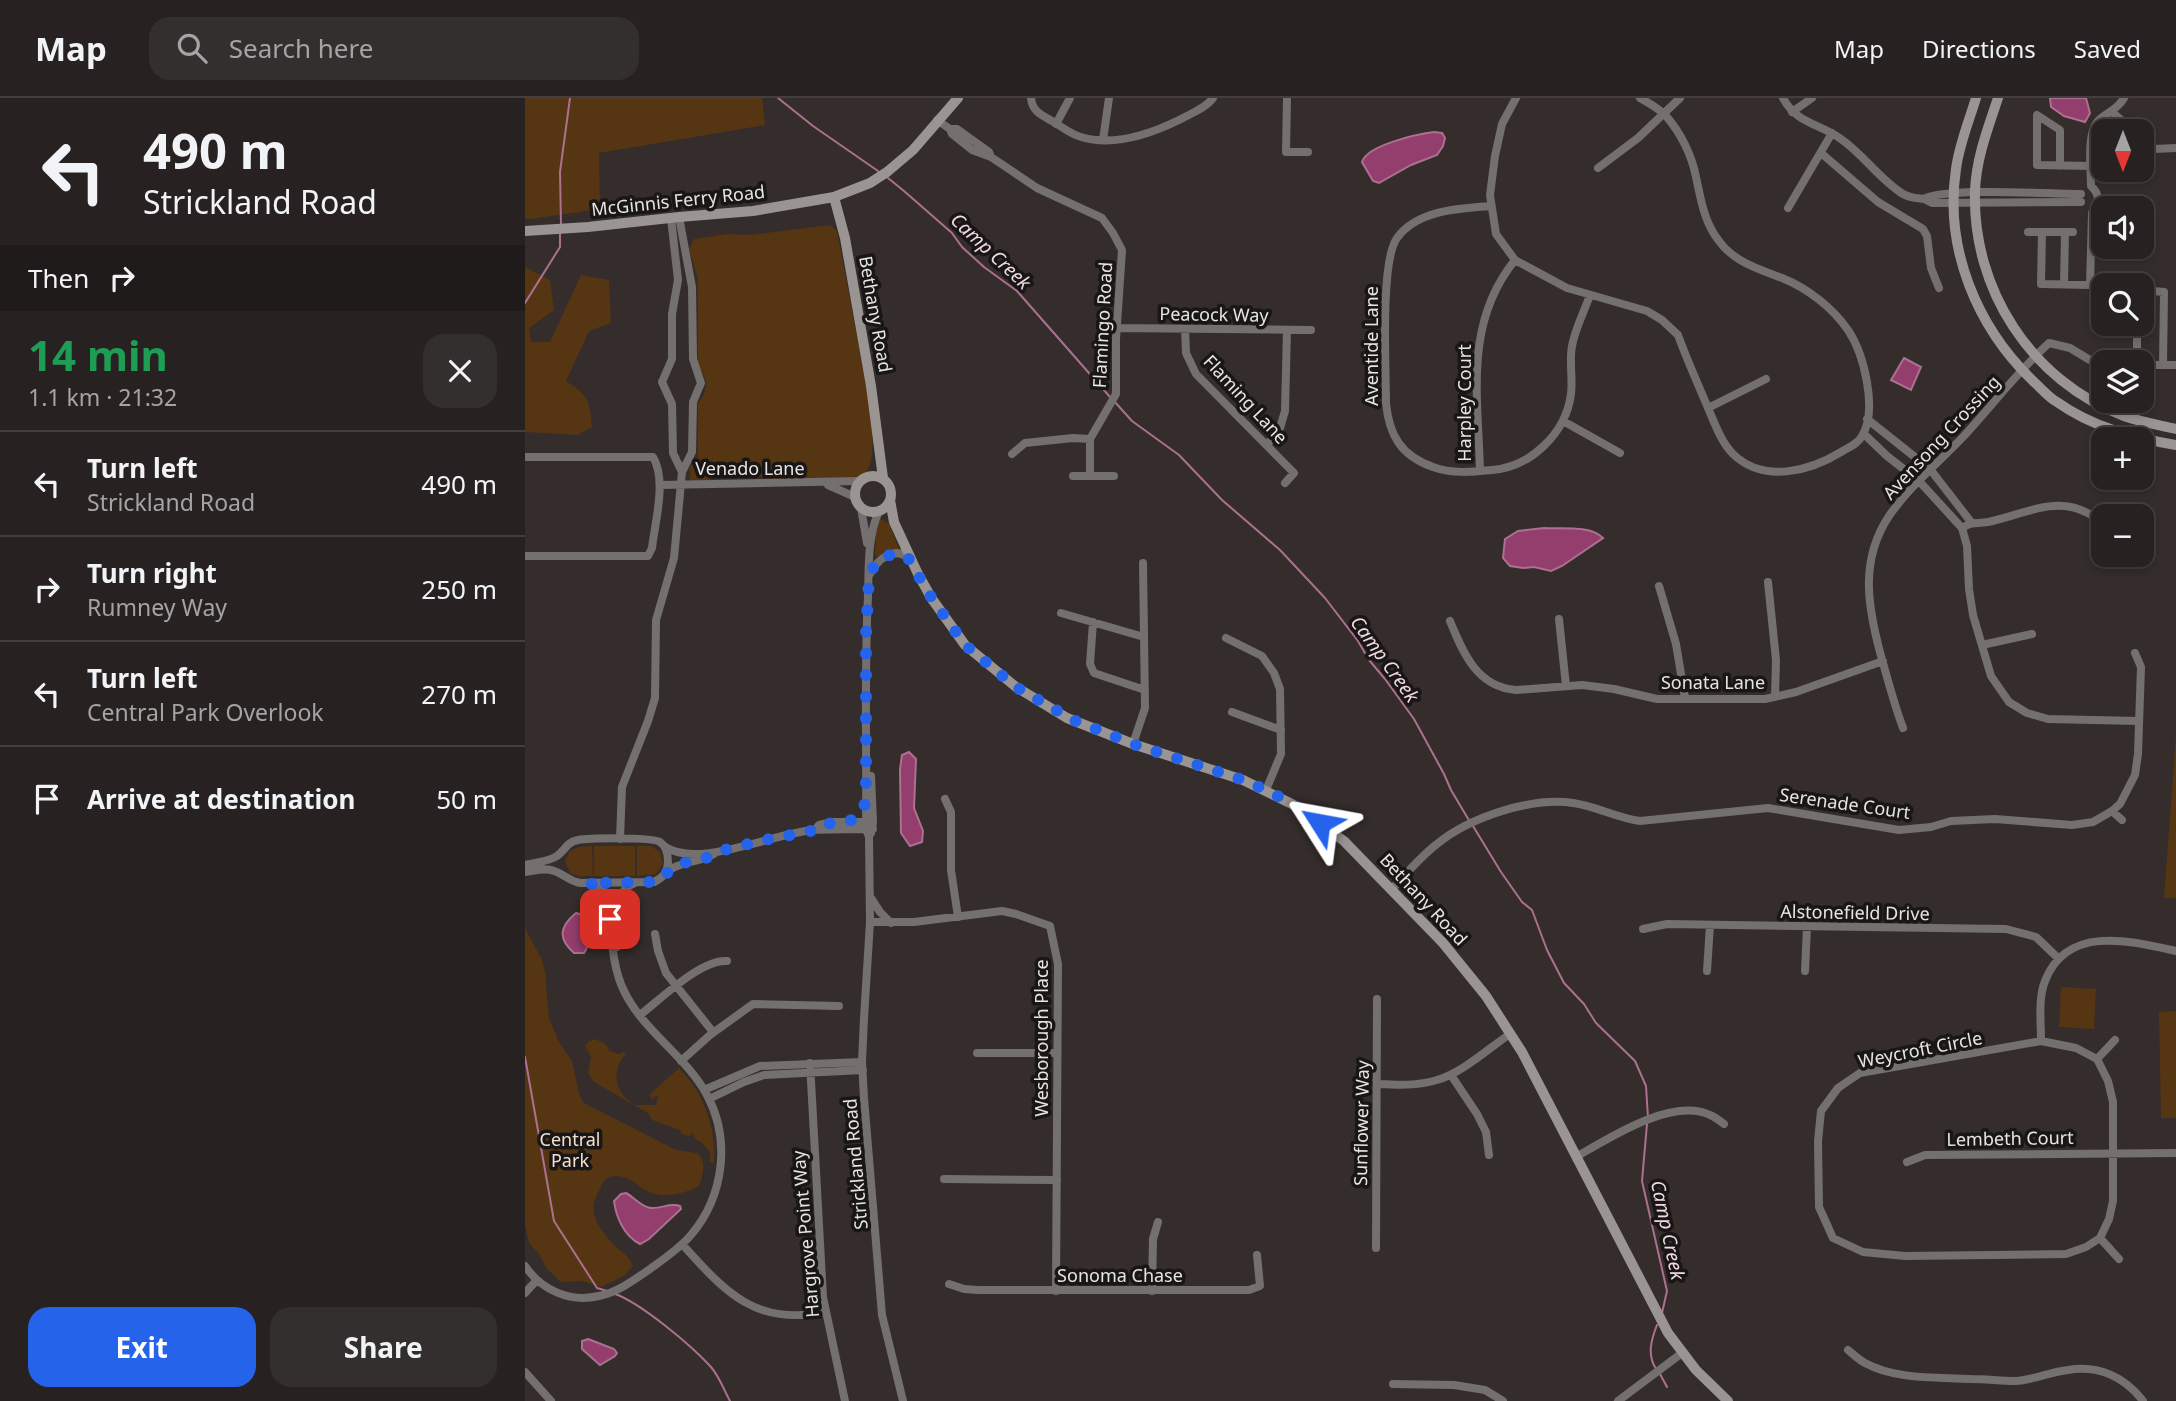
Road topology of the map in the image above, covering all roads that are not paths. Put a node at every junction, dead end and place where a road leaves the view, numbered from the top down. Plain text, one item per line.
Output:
1 (958, 98) edge
2 (1031, 98) edge
3 (1070, 98) edge
4 (1109, 98) edge
5 (1213, 98) edge
6 (1287, 98) edge
7 (1640, 98) edge
8 (1680, 98) edge
9 (1783, 98) edge
10 (1812, 98) edge
11 (1976, 98) edge
12 (1998, 98) edge
13 (2124, 98) edge
14 (1513, 99) edge
15 (1793, 112) junction
16 (2112, 112) junction
17 (1665, 114) junction
18 (2100, 119) edge
19 (2120, 119) edge
20 (937, 120) junction
21 (1056, 124) junction
22 (1832, 133) junction
23 (1103, 140) junction
24 (2176, 148) edge
25 (2154, 149) edge
26 (1308, 152) dead end
27 (1821, 153) junction
28 (2060, 166) junction
29 (2091, 166) edge
30 (1598, 167) dead end
31 (2091, 182) edge
32 (2091, 186) junction
33 (2098, 196) edge
34 (834, 197) junction
35 (1975, 198) junction
36 (2081, 198) junction
37 (1954, 199) junction
38 (1491, 206) junction
39 (1788, 208) dead end
40 (2091, 212) edge
41 (675, 217) junction
42 (525, 231) edge
43 (2028, 232) dead end
44 (2042, 232) junction
45 (2091, 249) edge
46 (1515, 260) junction
47 (2064, 284) junction
48 (2090, 285) joint
49 (1939, 288) dead end
50 (2154, 291) edge
51 (1590, 295) junction
52 (1117, 328) junction
53 (1185, 329) junction
54 (1287, 330) junction
55 (1311, 330) dead end
56 (2035, 356) junction
57 (2091, 361) edge
58 (2154, 365) edge
59 (2163, 365) junction
60 (2176, 365) edge
61 (2023, 370) junction
62 (1766, 379) dead end
63 (1708, 408) junction
64 (1867, 419) junction
65 (1563, 421) junction
66 (2176, 429) edge
67 (1864, 434) junction
68 (877, 438) junction
69 (1090, 439) junction
70 (1267, 445) junction
71 (2176, 445) edge
72 (1620, 453) dead end
73 (1012, 454) dead end
74 (525, 457) edge
75 (1930, 469) junction
76 (1480, 471) junction
77 (682, 472) junction
78 (1073, 476) dead end
79 (1090, 476) junction
80 (1114, 476) dead end
81 (883, 478) junction
82 (863, 479) junction
83 (1919, 481) junction
84 (818, 483) junction
85 (1285, 483) dead end
86 (682, 484) junction
87 (660, 485) junction
88 (855, 497) junction
89 (890, 499) junction
90 (861, 508) junction
91 (880, 510) junction
92 (2091, 514) edge
93 (894, 522) junction
94 (1971, 523) junction
95 (1962, 528) junction
96 (869, 553) junction
97 (525, 556) edge
98 (912, 562) junction
99 (1143, 563) dead end
100 (869, 577) junction
101 (1768, 582) dead end
102 (1659, 586) dead end
103 (1061, 613) dead end
104 (1559, 619) dead end
105 (1450, 621) dead end
106 (1093, 622) junction
107 (2032, 634) dead end
108 (1144, 637) junction
109 (1226, 638) dead end
110 (1982, 645) junction
111 (2135, 653) dead end
112 (1883, 661) junction
113 (1566, 686) junction
114 (1145, 690) junction
115 (1775, 697) junction
116 (1685, 698) junction
117 (1232, 712) dead end
118 (2139, 720) junction
119 (866, 724) junction
120 (1903, 728) dead end
121 (1281, 730) junction
122 (1133, 744) junction
123 (1266, 790) junction
124 (945, 799) dead end
125 (866, 800) junction
126 (2112, 811) junction
127 (2122, 820) dead end
128 (848, 821) junction
129 (869, 828) junction
130 (815, 830) junction
131 (841, 830) junction
132 (620, 839) junction
133 (664, 846) junction
134 (563, 849) junction
135 (716, 852) junction
136 (870, 855) junction
137 (525, 865) edge
138 (544, 865) junction
139 (525, 872) edge
140 (666, 872) junction
141 (564, 877) junction
142 (588, 883) junction
143 (636, 883) junction
144 (1392, 889) junction
145 (869, 894) junction
146 (958, 917) junction
147 (870, 922) junction
148 (891, 922) junction
149 (1710, 925) junction
150 (1807, 927) junction
151 (1643, 929) dead end
152 (655, 934) dead end
153 (2176, 951) edge
154 (2059, 959) junction
155 (727, 961) dead end
156 (616, 964) junction
157 (1707, 971) dead end
158 (1805, 971) dead end
159 (675, 987) junction
160 (1377, 999) dead end
161 (839, 1006) dead end
162 (640, 1015) junction
163 (713, 1032) junction
164 (1510, 1034) junction
165 (2115, 1040) dead end
166 (2041, 1041) junction
167 (977, 1053) dead end
168 (1058, 1053) junction
169 (2097, 1059) junction
170 (681, 1061) junction
171 (810, 1063) junction
172 (863, 1066) junction
173 (811, 1073) junction
174 (1451, 1075) junction
175 (1378, 1084) junction
176 (704, 1090) junction
177 (709, 1099) junction
178 (1724, 1124) dead end
179 (2114, 1152) junction
180 (2176, 1153) edge
181 (1489, 1155) dead end
182 (1576, 1157) junction
183 (1907, 1162) dead end
184 (944, 1180) dead end
185 (1057, 1180) junction
186 (1158, 1222) dead end
187 (2100, 1238) junction
188 (682, 1244) junction
189 (1375, 1248) dead end
190 (1257, 1255) dead end
191 (2119, 1259) dead end
192 (525, 1266) edge
193 (537, 1280) junction
194 (949, 1284) dead end
195 (1056, 1290) junction
196 (1152, 1291) junction
197 (525, 1293) edge
198 (826, 1312) junction
199 (1848, 1350) dead end
200 (1682, 1353) junction
201 (525, 1372) edge
202 (1393, 1384) dead end
203 (551, 1401) edge
204 (845, 1401) edge
205 (903, 1401) edge
206 (1503, 1401) edge
207 (1618, 1401) edge
208 (1728, 1401) edge
209 (2143, 1401) edge

1 - 20 street, McGinnis Ferry Road
2 - 21 street
3 - 21 street
4 - 23 street
5 - 23 street
6 - 26 street
7 - 17 street
8 - 17 street
9 - 15 street
10 - 15 street
11 - 37 street
12 - 35 street
13 - 16 street
14 - 38 street
15 - 22 street
16 - 18 street
16 - 19 street
17 - 30 street
17 - 64 street
20 - 34 street, McGinnis Ferry Road
20 - 52 street, Flamingo Road
21 - 23 street
22 - 27 street
22 - 37 street
24 - 25 street
27 - 39 street
27 - 49 street
28 - 28 street
28 - 29 street
31 - 32 street
32 - 33 street
32 - 36 street
34 - 41 street, McGinnis Ferry Road
34 - 68 street, Bethany Road
35 - 36 street
35 - 37 street
35 - 56 street
36 - 40 street
37 - 61 street
38 - 46 street
38 - 76 street, Aventide Lane
41 - 42 street, McGinnis Ferry Road
41 - 77 street
41 - 77 street
43 - 44 street
44 - 47 street
44 - 47 street
45 - 48 street
46 - 51 street
46 - 76 street, Harpley Court
47 - 48 street
50 - 59 street
51 - 63 street
51 - 65 street, Aventide Lane
52 - 53 street, Peacock Way
52 - 69 street, Flamingo Road
53 - 54 street, Peacock Way
53 - 70 street, Flaming Lane
54 - 55 street, Peacock Way
54 - 70 street
56 - 57 street
56 - 61 street, Avensong Crossing
56 - 66 street
58 - 59 street
59 - 60 street
61 - 71 street
61 - 75 street, Avensong Crossing
62 - 63 street
63 - 67 street
64 - 67 street
64 - 75 street
65 - 72 street
65 - 76 street, Aventide Lane
67 - 83 street
68 - 81 street, Bethany Road
68 - 82 street, Bethany Road
69 - 73 street
69 - 79 street
70 - 85 street, Flaming Lane
74 - 87 street
75 - 83 street, Avensong Crossing
75 - 94 street
77 - 86 street
78 - 79 street
79 - 80 street
81 - 82 street
81 - 89 street
82 - 84 street, Venado Lane
82 - 88 street
83 - 95 street
83 - 112 street, Avensong Crossing
84 - 86 street, Venado Lane
84 - 88 street, Venado Lane
86 - 87 street, Venado Lane
86 - 132 street
87 - 97 street
88 - 90 street
89 - 91 street
89 - 93 street, Bethany Road
90 - 91 street
90 - 96 street
91 - 93 street, Bethany Road
91 - 96 street
92 - 94 street
93 - 98 street, Bethany Road
94 - 95 street
95 - 110 street
96 - 100 street
98 - 100 street
98 - 122 street, Bethany Road
99 - 108 street
100 - 119 street
101 - 115 street
102 - 116 street
103 - 106 street
104 - 113 street
105 - 113 street, Sonata Lane
106 - 108 street
106 - 114 street
107 - 110 street
108 - 114 street
109 - 121 street
110 - 118 street
111 - 118 street
112 - 115 street, Sonata Lane
112 - 120 street, Avensong Crossing
113 - 116 street, Sonata Lane
114 - 122 street
115 - 116 street, Sonata Lane
117 - 121 street
118 - 126 street
119 - 125 street
119 - 129 street
121 - 123 street
122 - 123 street, Bethany Road
123 - 144 street, Bethany Road
124 - 146 street
125 - 128 street
125 - 129 street
126 - 127 street
126 - 144 street, Serenade Court
128 - 129 street
128 - 130 street
129 - 131 street
129 - 136 street, Strickland Road
130 - 131 street
130 - 135 street
131 - 136 street
132 - 133 street
132 - 134 street
133 - 135 street
133 - 140 street
134 - 138 street
134 - 141 street
135 - 140 street
136 - 145 street, Strickland Road
137 - 138 street
138 - 139 street
138 - 141 street
140 - 143 street
141 - 142 street
142 - 143 street
142 - 156 street
143 - 156 street
144 - 164 street, Bethany Road
145 - 147 street, Strickland Road
145 - 148 street
146 - 148 street, Wesborough Place
146 - 168 street, Wesborough Place
147 - 148 street, Wesborough Place
147 - 172 street, Strickland Road
149 - 150 street, Alstonefield Drive
149 - 151 street, Alstonefield Drive
149 - 157 street
150 - 154 street, Alstonefield Drive
150 - 158 street
152 - 159 street
153 - 154 street
154 - 166 street
155 - 159 street
156 - 162 street
159 - 162 street
159 - 163 street
160 - 175 street, Sunflower Way
161 - 163 street
162 - 170 street
163 - 170 street
164 - 174 street
164 - 182 street, Bethany Road
165 - 169 street
166 - 169 street, Weycroft Circle
166 - 187 street, Weycroft Circle
167 - 168 street
168 - 185 street, Wesborough Place
169 - 179 street
170 - 176 street
171 - 172 street
171 - 173 street, Hargrove Point Way
171 - 176 street
172 - 173 street
172 - 205 street, Strickland Road
173 - 177 street
173 - 198 street, Hargrove Point Way
174 - 175 street
174 - 181 street
175 - 189 street, Sunflower Way
176 - 177 street
177 - 188 street
178 - 182 street
179 - 180 street, Lembeth Court
179 - 183 street, Lembeth Court
179 - 187 street
182 - 200 street, Bethany Road
184 - 185 street
185 - 195 street, Wesborough Place
186 - 196 street
187 - 191 street
188 - 193 street
188 - 198 street
190 - 196 street, Sonoma Chase
192 - 193 street
193 - 197 street
194 - 195 street, Sonoma Chase
195 - 196 street, Sonoma Chase
198 - 204 street, Hargrove Point Way
199 - 209 street
200 - 207 street
200 - 208 street, Bethany Road
201 - 203 street
202 - 206 street

